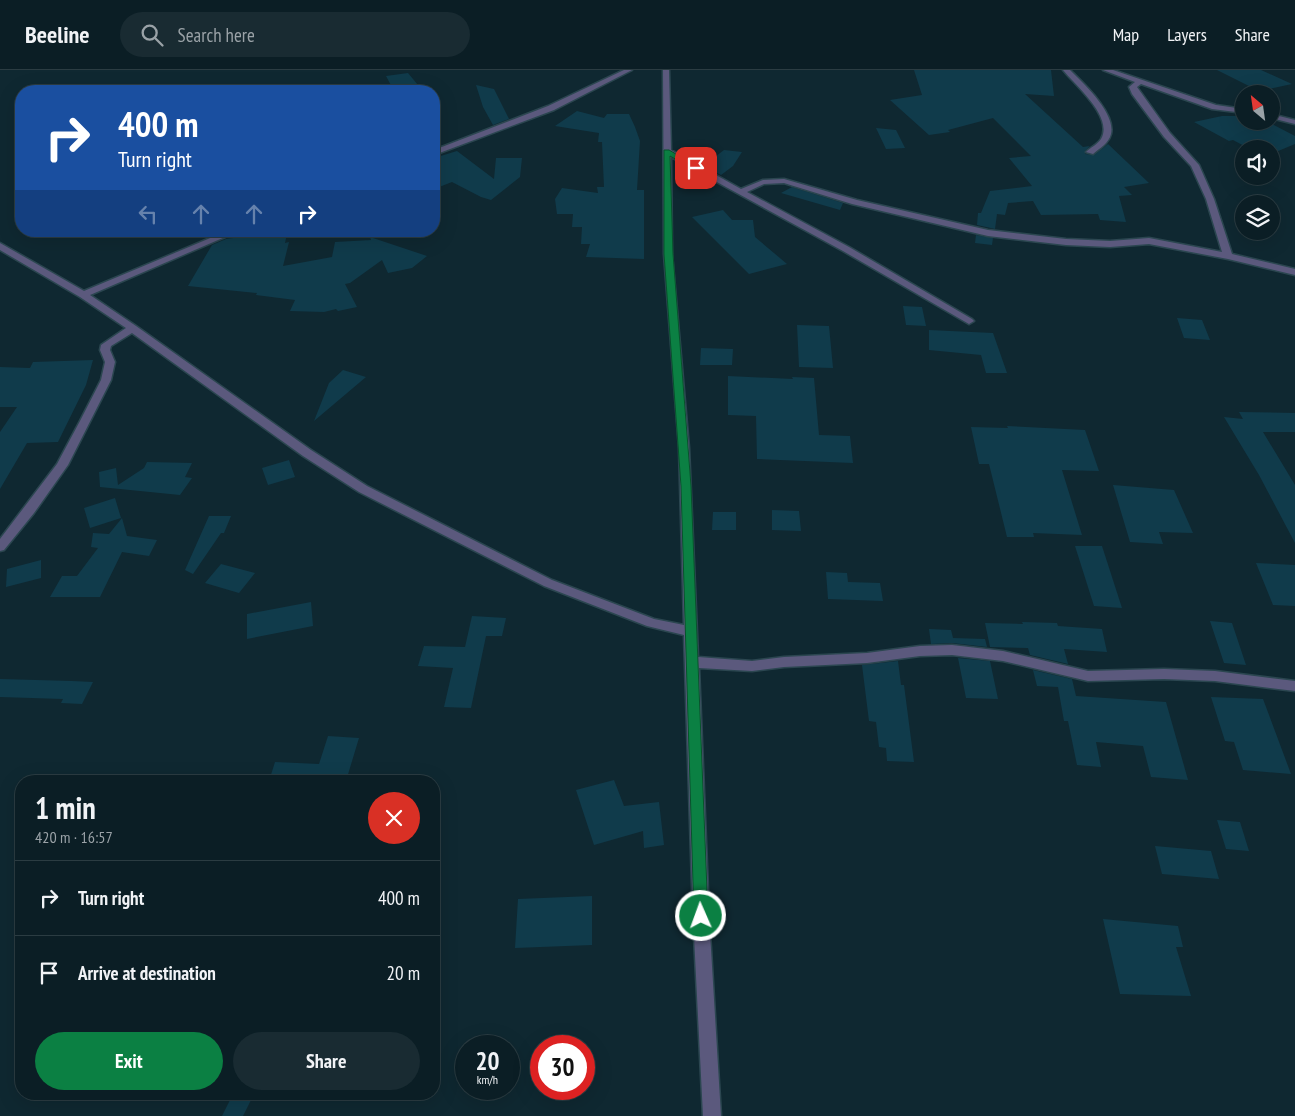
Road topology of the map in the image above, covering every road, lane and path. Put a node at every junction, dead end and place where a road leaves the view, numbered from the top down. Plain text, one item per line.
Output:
1 (629, 70) edge
2 (666, 70) edge
3 (1066, 70) edge
4 (1106, 70) edge
5 (1139, 82) junction
6 (1235, 110) edge
7 (1280, 118) edge
8 (1295, 122) edge
9 (440, 151) edge
10 (666, 151) junction
11 (1090, 152) dead end
12 (740, 192) junction
13 (221, 237) edge
14 (0, 246) edge
15 (1228, 256) junction
16 (1295, 272) edge
17 (83, 295) junction
18 (969, 321) dead end
19 (133, 328) junction
20 (0, 547) edge
21 (692, 632) junction
22 (693, 662) junction
23 (1295, 686) edge
24 (712, 1116) edge

1 - 9 street
2 - 10 street
3 - 11 street
4 - 5 street
5 - 6 street
5 - 15 street
7 - 8 street
10 - 12 street
10 - 21 street
12 - 15 street
12 - 18 street
13 - 17 street
14 - 17 street
15 - 16 street
17 - 19 street
19 - 20 street
19 - 21 street
21 - 22 street
22 - 23 street
22 - 24 street

